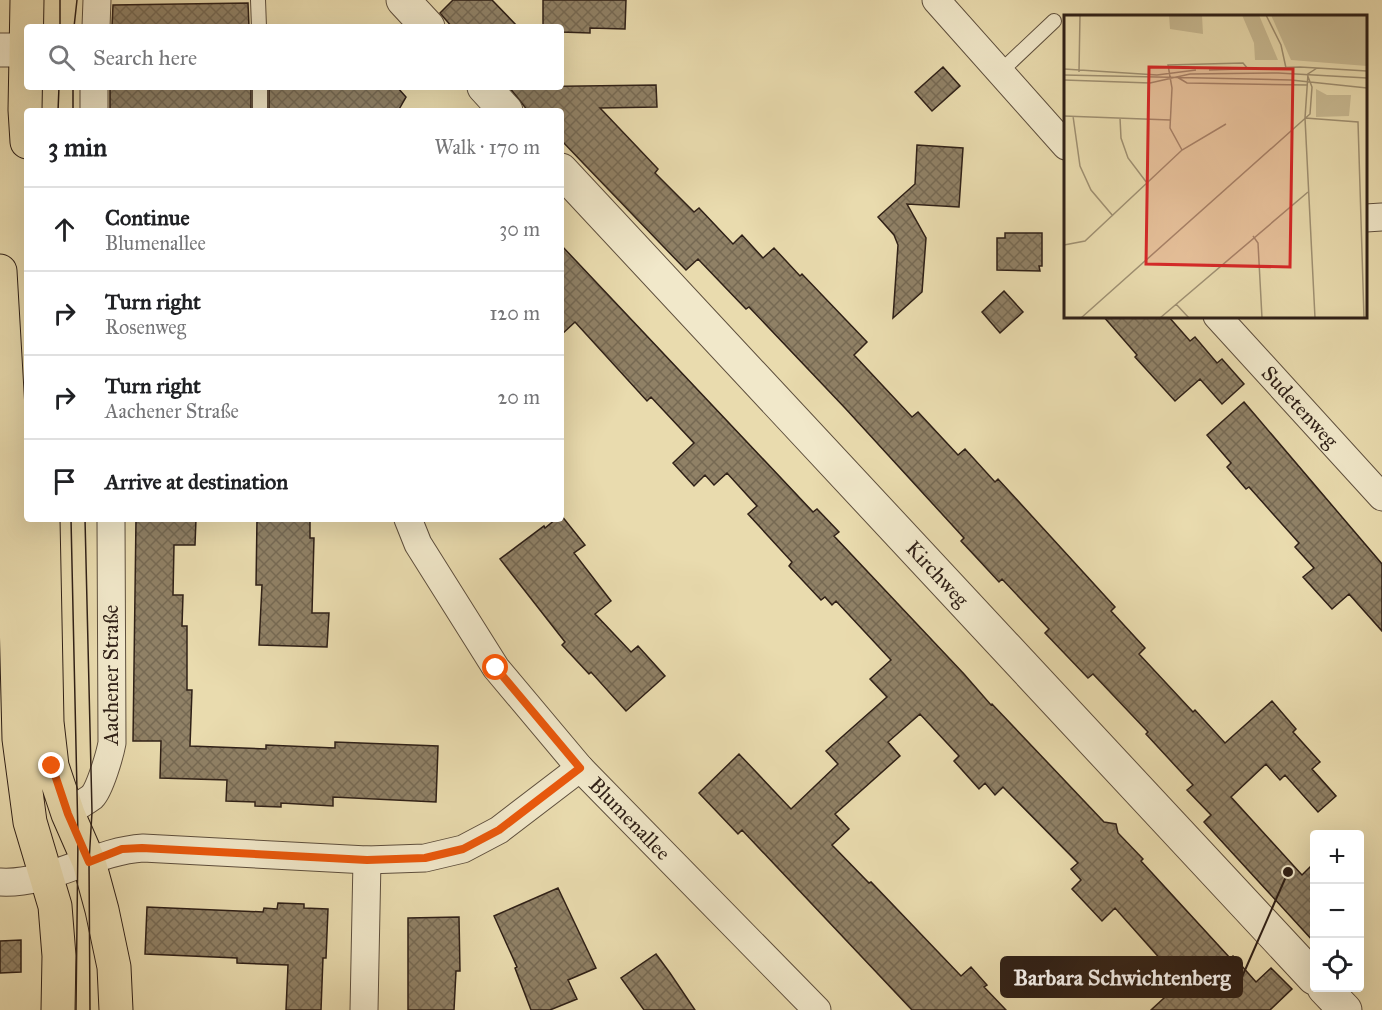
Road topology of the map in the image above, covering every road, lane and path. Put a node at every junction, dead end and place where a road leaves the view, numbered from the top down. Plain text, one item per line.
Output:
1 (27, 0) edge
2 (97, 0) edge
3 (258, 0) edge
4 (403, 0) edge
5 (936, 0) edge
6 (1054, 21) dead end
7 (96, 24) edge
8 (259, 24) edge
9 (425, 24) edge
10 (13, 50) edge
11 (1000, 72) junction
12 (94, 90) edge
13 (260, 90) edge
14 (487, 90) edge
15 (94, 108) edge
16 (260, 108) edge
17 (503, 108) edge
18 (24, 122) edge
19 (1064, 145) edge
20 (564, 173) edge
21 (1382, 217) edge
22 (1367, 218) edge
23 (0, 270) edge
24 (1219, 318) edge
25 (2, 319) edge
26 (1382, 497) edge
27 (43, 522) edge
28 (111, 522) edge
29 (409, 522) edge
30 (580, 768) junction
31 (68, 814) junction
32 (367, 860) junction
33 (89, 862) junction
34 (46, 875) junction
35 (0, 882) edge
36 (1310, 974) edge
37 (1329, 992) edge
38 (815, 1009) edge
39 (58, 1010) edge
40 (116, 1010) edge
41 (364, 1010) edge
42 (1345, 1010) edge

1 - 10 main road
2 - 7 street
3 - 8 lane
4 - 9 street
5 - 11 street
6 - 11 lane
10 - 18 main road
11 - 19 street
12 - 15 street
13 - 16 lane
14 - 17 street
20 - 36 street, Kirchweg
21 - 22 street
23 - 25 main road
24 - 26 street, Sudetenweg
25 - 34 main road
27 - 31 main road
28 - 31 street, Aachener Straße
29 - 30 street, Blumenallee
30 - 32 street
30 - 38 street, Blumenallee
31 - 33 main road
32 - 33 street
32 - 41 street
33 - 34 street
33 - 40 main road
34 - 35 street
34 - 39 main road
37 - 42 street

